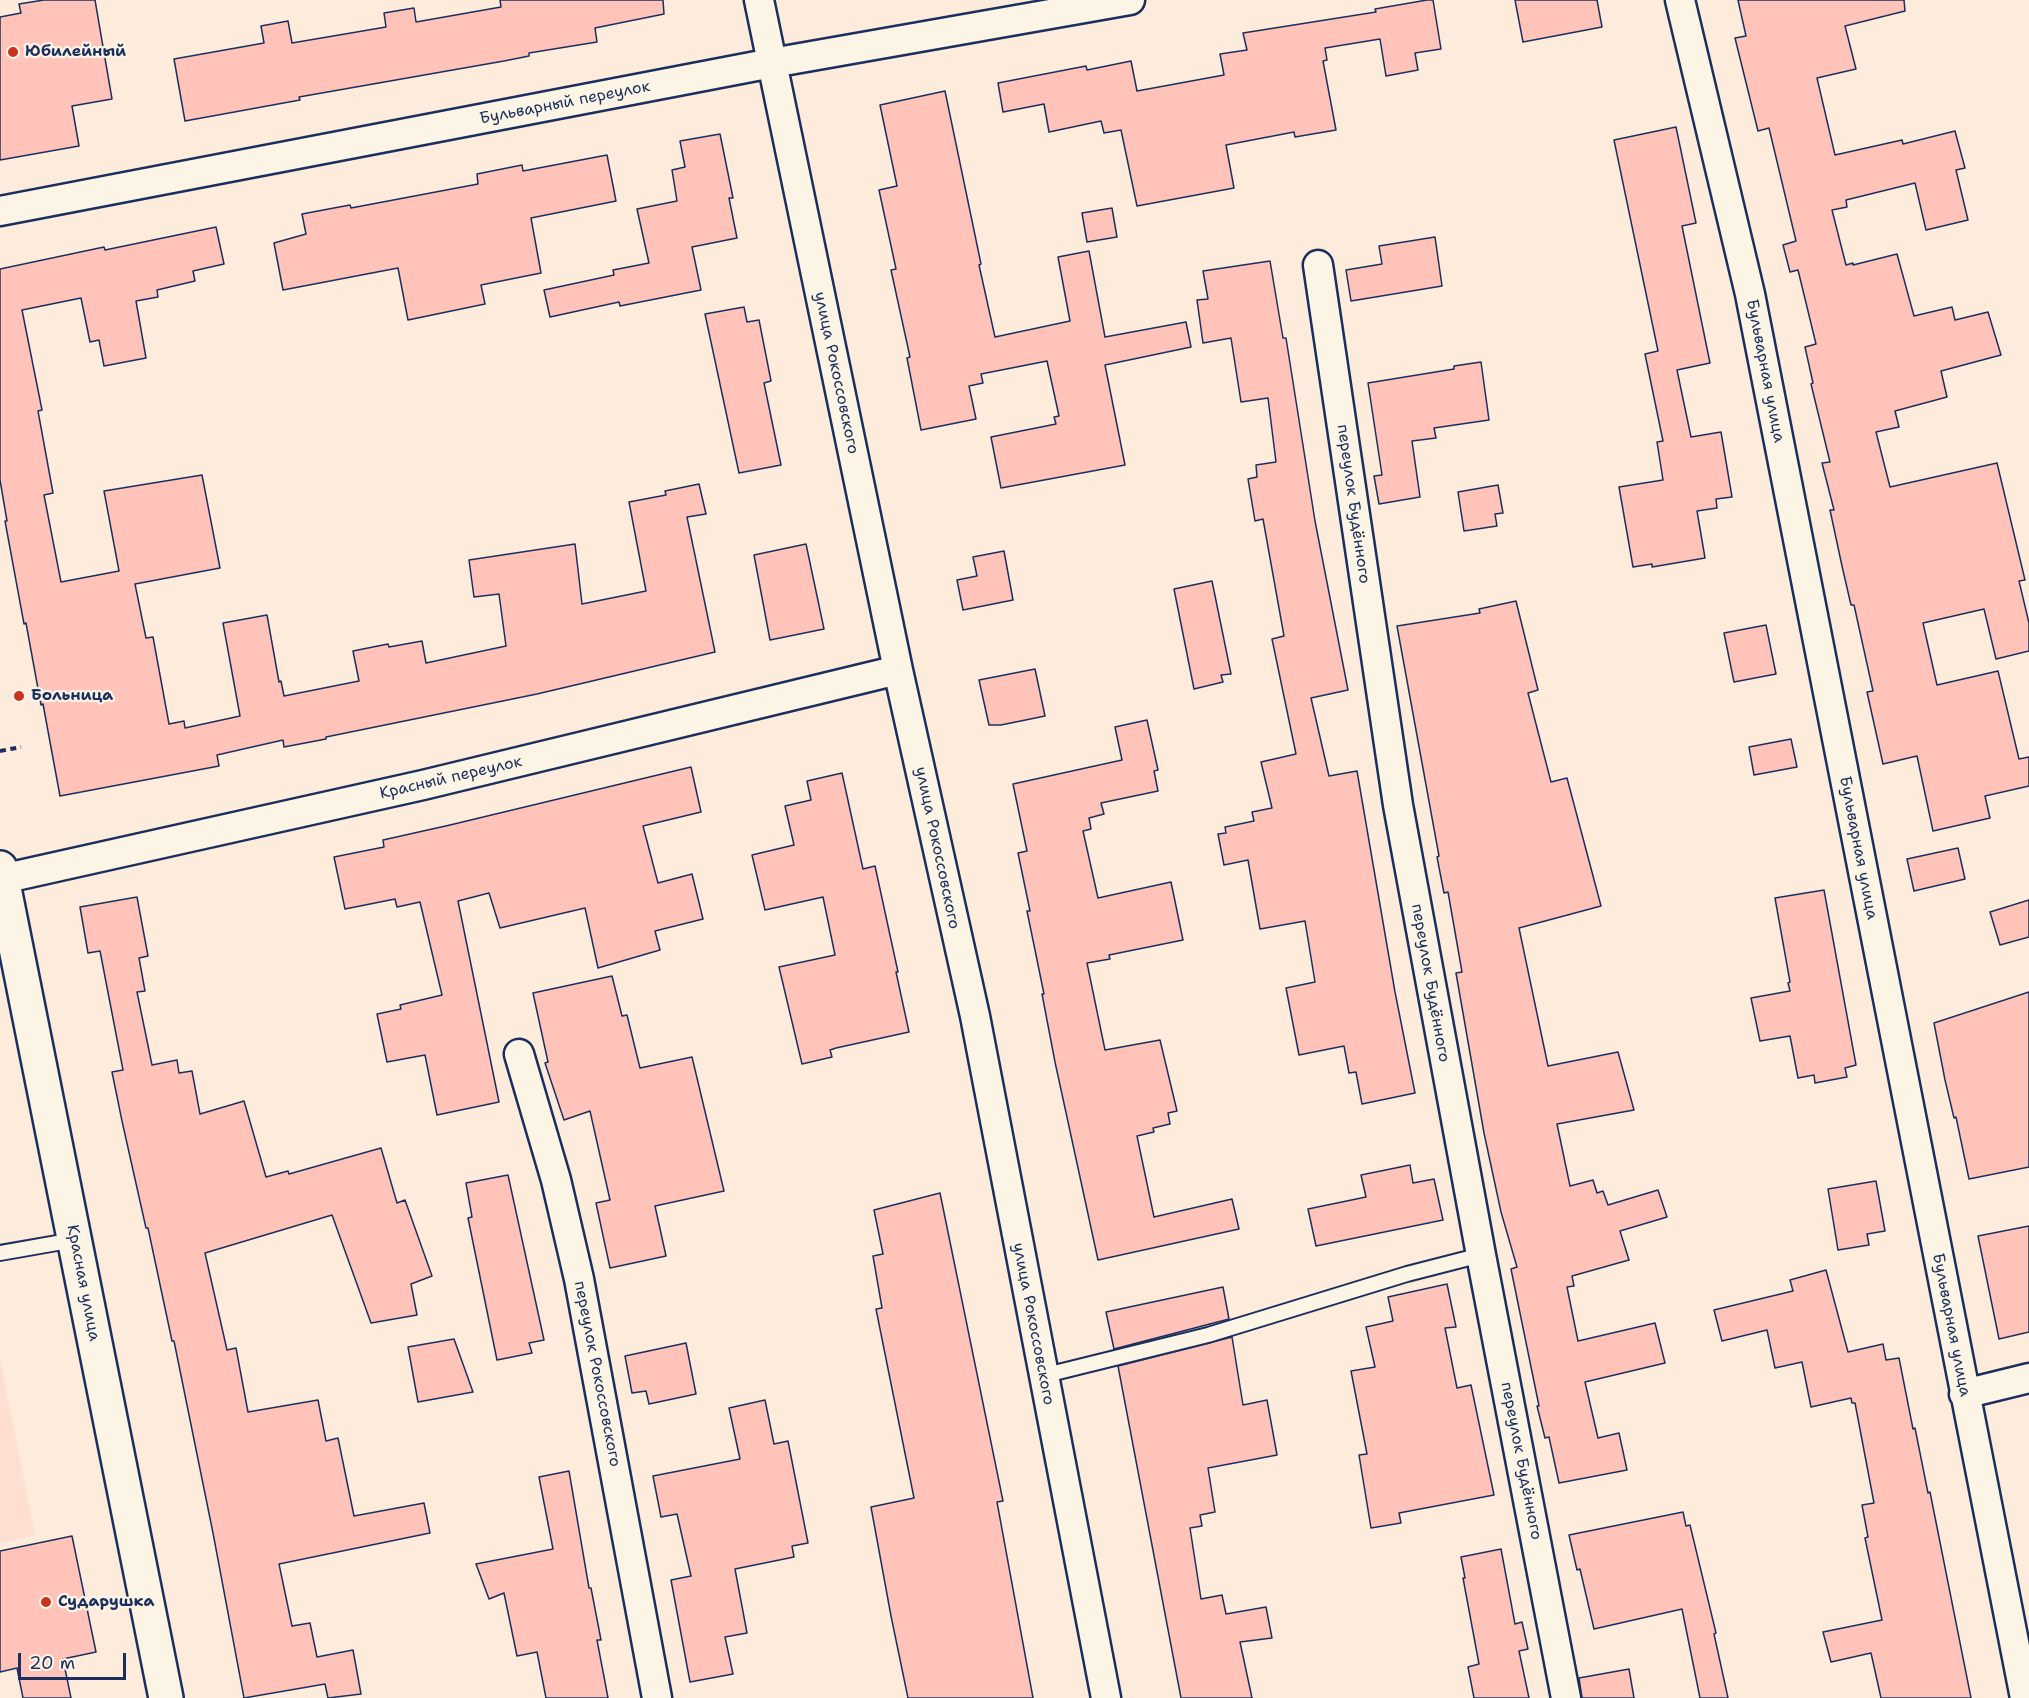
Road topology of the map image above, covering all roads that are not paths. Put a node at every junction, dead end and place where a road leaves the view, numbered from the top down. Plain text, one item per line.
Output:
1 (759, 0) edge
2 (1130, 0) edge
3 (1680, 0) edge
4 (772, 63) junction
5 (0, 211) edge
6 (1318, 265) dead end
7 (898, 670) junction
8 (1, 874) edge
9 (8, 955) edge
10 (519, 1054) dead end
11 (74, 1240) junction
12 (0, 1253) edge
13 (1481, 1255) junction
14 (1042, 1376) junction
15 (2029, 1378) edge
16 (1964, 1394) junction
17 (166, 1698) edge
18 (657, 1698) edge
19 (1106, 1698) edge
20 (1566, 1698) edge
21 (2025, 1698) edge

1 - 4 street, улица Рокоссовского
2 - 4 street, Бульварный переулок
3 - 16 street, Бульварная улица
4 - 5 street, Бульварный переулок
4 - 7 street, улица Рокоссовского
6 - 13 street, переулок Будённого
7 - 8 street, Красный переулок
7 - 14 street, улица Рокоссовского
8 - 9 main road, Красная улица
9 - 11 main road, Красная улица
10 - 18 street, переулок Рокоссовского
11 - 12 lane
11 - 17 main road, Красная улица
13 - 14 lane
13 - 20 street, переулок Будённого
14 - 19 street, улица Рокоссовского
15 - 16 street
16 - 21 street, Бульварная улица

